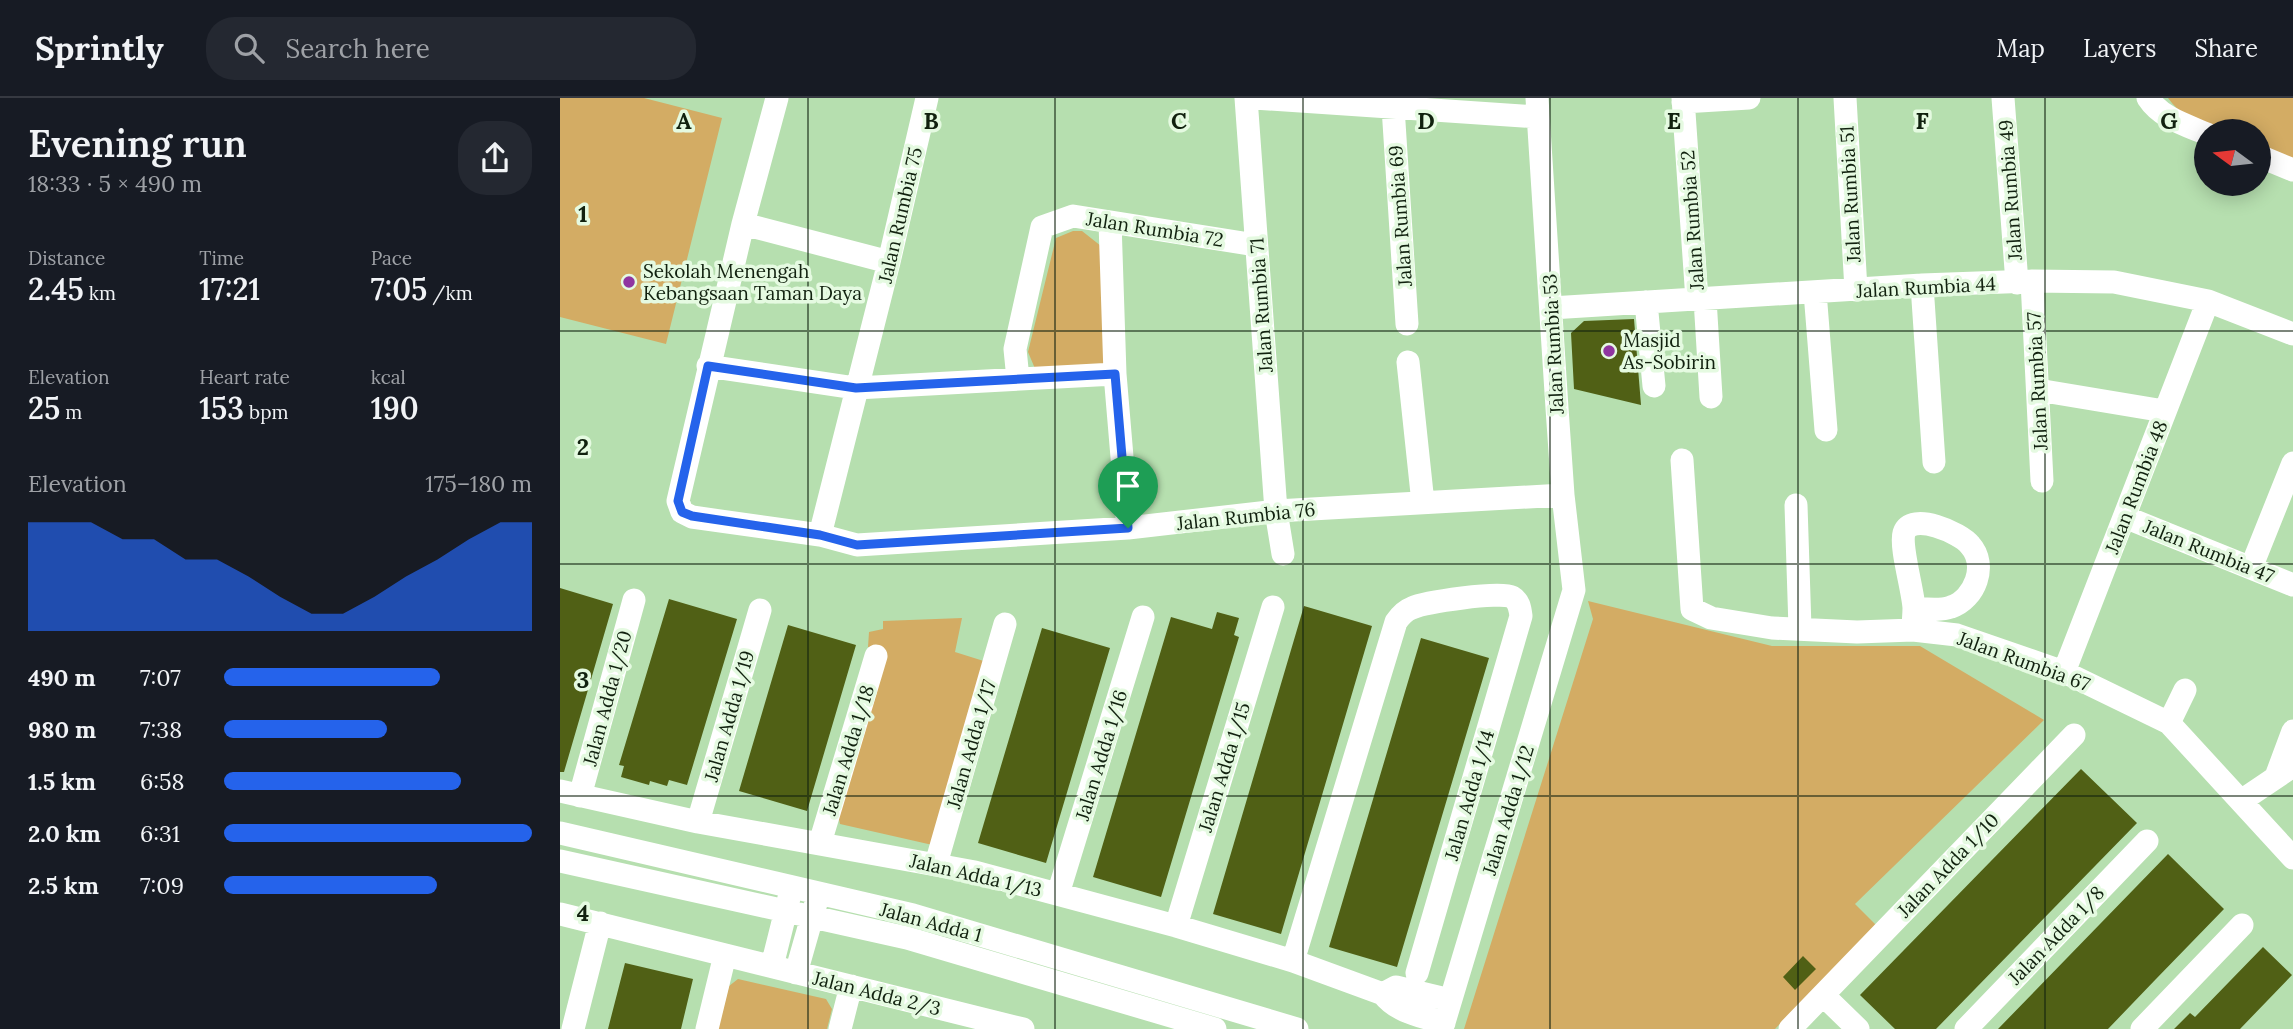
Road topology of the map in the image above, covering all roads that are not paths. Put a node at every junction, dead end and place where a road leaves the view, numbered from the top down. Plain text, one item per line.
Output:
1 (777, 98) edge
2 (927, 98) edge
3 (1246, 98) edge
4 (1254, 98) edge
5 (1749, 98) edge
6 (1845, 98) edge
7 (2003, 98) edge
8 (2148, 98) edge
9 (1683, 100) edge
10 (1393, 107) junction
11 (1537, 107) edge
12 (2194, 128) edge
13 (2272, 161) edge
14 (2293, 170) edge
15 (1110, 222) junction
16 (743, 224) junction
17 (1256, 245) junction
18 (889, 262) junction
19 (2024, 282) junction
20 (1922, 285) junction
21 (1856, 290) junction
22 (1815, 292) junction
23 (1701, 299) junction
24 (2208, 301) junction
25 (1646, 302) junction
26 (1551, 308) junction
27 (1407, 324) dead end
28 (2293, 334) edge
29 (1408, 362) dead end
30 (708, 366) junction
31 (1115, 374) junction
32 (1018, 379) junction
33 (1654, 386) dead end
34 (856, 388) junction
35 (2038, 390) junction
36 (1711, 397) dead end
37 (2164, 411) junction
38 (1826, 430) dead end
39 (1682, 460) dead end
40 (1934, 462) dead end
41 (2293, 463) edge
42 (2042, 481) dead end
43 (1563, 495) junction
44 (1423, 503) junction
45 (1796, 505) dead end
46 (1276, 511) junction
47 (2125, 517) junction
48 (1128, 528) junction
49 (820, 535) junction
50 (1283, 554) dead end
51 (2251, 568) junction
52 (2293, 585) edge
53 (1574, 590) joint
54 (634, 600) dead end
55 (1273, 607) dead end
56 (760, 610) dead end
57 (1143, 617) dead end
58 (1913, 619) junction
59 (1005, 624) dead end
60 (1800, 628) junction
61 (876, 656) dead end
62 (2064, 672) junction
63 (2185, 690) dead end
64 (2169, 723) junction
65 (2293, 731) edge
66 (2074, 735) dead end
67 (2285, 770) edge
68 (570, 794) edge
69 (2241, 801) junction
70 (698, 822) junction
71 (560, 833) edge
72 (2147, 841) dead end
73 (820, 844) junction
74 (2293, 858) edge
75 (560, 861) edge
76 (936, 864) junction
77 (792, 888) junction
78 (818, 894) junction
79 (1058, 894) junction
80 (786, 911) junction
81 (560, 914) edge
82 (812, 916) junction
83 (600, 923) junction
84 (2242, 925) dead end
85 (1176, 926) junction
86 (725, 955) junction
87 (1293, 961) junction
88 (772, 966) junction
89 (796, 973) junction
90 (1417, 973) dead end
91 (851, 986) junction
92 (1383, 993) junction
93 (1823, 995) junction
94 (1450, 1000) junction
95 (977, 1023) edge
96 (1443, 1026) edge
97 (573, 1029) edge
98 (707, 1029) edge
99 (840, 1029) edge
100 (1023, 1029) edge
101 (1215, 1029) edge
102 (1297, 1029) edge
103 (1790, 1029) edge
104 (1858, 1029) edge
105 (1965, 1029) edge
106 (2142, 1029) edge

1 - 16 street
2 - 18 street, Jalan Rumbia 75
3 - 17 street, Jalan Rumbia 71
4 - 10 street
5 - 9 street
6 - 21 street, Jalan Rumbia 51
7 - 19 street, Jalan Rumbia 49
8 - 12 street
9 - 23 street, Jalan Rumbia 52
10 - 11 street
10 - 27 street, Jalan Rumbia 69
11 - 26 street, Jalan Rumbia 53
13 - 14 street
15 - 17 street, Jalan Rumbia 72
15 - 31 street
15 - 32 street, Jalan Rumbia 72
16 - 18 street
16 - 30 street
17 - 46 street, Jalan Rumbia 71
18 - 34 street, Jalan Rumbia 75
19 - 20 street, Jalan Rumbia 44
19 - 24 street, Jalan Rumbia 44
19 - 35 street, Jalan Rumbia 57
20 - 21 street, Jalan Rumbia 44
20 - 40 street
21 - 22 street, Jalan Rumbia 44
22 - 23 street, Jalan Rumbia 44
22 - 38 street
23 - 25 street, Jalan Rumbia 44
23 - 36 street, Jalan Rumbia 52
24 - 28 street, Jalan Rumbia 44
24 - 37 street, Jalan Rumbia 48
25 - 26 street, Jalan Rumbia 44
25 - 33 street
26 - 43 street, Jalan Rumbia 53
29 - 44 street
30 - 34 street
30 - 49 street, Jalan Rumbia 76
31 - 32 street
31 - 48 street
32 - 34 street
34 - 49 street, Jalan Rumbia 75
35 - 37 street
35 - 42 street, Jalan Rumbia 57
37 - 47 street, Jalan Rumbia 48
39 - 60 street, Jalan Rumbia 67
41 - 51 street
43 - 44 street, Jalan Rumbia 76
43 - 53 street, Jalan Rumbia 53
44 - 46 street, Jalan Rumbia 76
45 - 60 street
46 - 48 street, Jalan Rumbia 76
46 - 50 street, Jalan Rumbia 71
47 - 51 street, Jalan Rumbia 47
47 - 62 street, Jalan Rumbia 48
48 - 49 street, Jalan Rumbia 76
51 - 52 street, Jalan Rumbia 47
53 - 94 street, Jalan Adda 1/12
54 - 68 street, Jalan Adda 1/20
55 - 85 street, Jalan Adda 1/15
56 - 70 street, Jalan Adda 1/19
57 - 79 street, Jalan Adda 1/16
58 - 58 street
58 - 60 street, Jalan Rumbia 67
58 - 62 street, Jalan Rumbia 67
59 - 76 street, Jalan Adda 1/17
61 - 73 street, Jalan Adda 1/18
62 - 64 street, Jalan Rumbia 67
63 - 64 street
64 - 69 street, Jalan Rumbia 67
65 - 67 street
66 - 93 street, Jalan Adda 1/10
67 - 69 street
68 - 70 street, Jalan Adda 1/13
69 - 74 street, Jalan Rumbia 67
70 - 73 street, Jalan Adda 1/13
71 - 77 street, Jalan Adda 1
72 - 105 street, Jalan Adda 1/8
73 - 76 street, Jalan Adda 1/13
75 - 80 street, Jalan Adda 1
76 - 79 street, Jalan Adda 1/13
77 - 78 street, Jalan Adda 1
77 - 80 street
78 - 82 street
78 - 102 street, Jalan Adda 1
79 - 85 street, Jalan Adda 1/13
80 - 82 street, Jalan Adda 1
80 - 88 street
81 - 83 street
82 - 89 street
82 - 101 street, Jalan Adda 1
83 - 86 street
83 - 97 street
84 - 106 street
85 - 87 street, Jalan Adda 1/13
86 - 88 street, Jalan Adda 2/3
86 - 98 street
87 - 90 street, Jalan Adda 1/14
87 - 92 street, Jalan Adda 1/13
88 - 89 street, Jalan Adda 2/3
89 - 91 street, Jalan Adda 2/3
91 - 95 street, Jalan Adda 2/3
91 - 99 street
92 - 94 street
92 - 96 street
93 - 103 street, Jalan Adda 1/10
93 - 104 street
94 - 96 street, Jalan Adda 1/12
95 - 100 street, Jalan Adda 2/3

